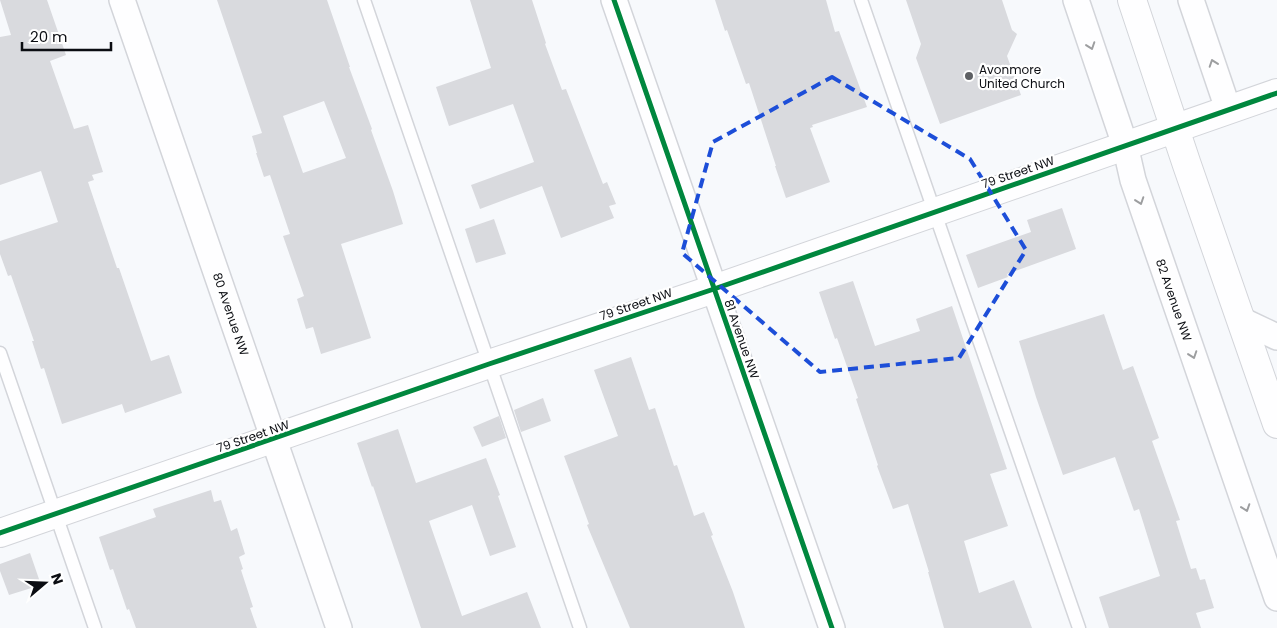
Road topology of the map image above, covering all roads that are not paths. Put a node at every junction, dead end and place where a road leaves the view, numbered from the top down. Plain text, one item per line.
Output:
1 (122, 0) edge
2 (364, 0) edge
3 (614, 0) edge
4 (861, 0) edge
5 (1076, 0) edge
6 (1132, 0) edge
7 (1191, 0) edge
8 (1277, 93) edge
9 (1228, 109) junction
10 (1175, 129) junction
11 (1125, 145) junction
12 (934, 212) junction
13 (714, 289) junction
14 (1241, 320) junction
15 (1277, 337) edge
16 (0, 353) edge
17 (489, 364) junction
18 (1277, 424) edge
19 (274, 439) junction
20 (56, 514) junction
21 (0, 533) edge
22 (1277, 598) edge
23 (95, 628) edge
24 (339, 628) edge
25 (580, 628) edge
26 (832, 628) edge
27 (1079, 628) edge

1 - 19 street, 80 Avenue NW
2 - 17 lane
3 - 13 street, 81 Avenue NW
4 - 12 lane
5 -> 11 street, 82 Avenue NW
6 - 10 street
9 -> 7 street
8 - 9 street, 79 Street NW
9 - 10 street, 79 Street NW
10 - 11 street, 79 Street NW
10 - 14 street
11 - 12 street, 79 Street NW
11 -> 22 street, 82 Avenue NW
12 - 13 street, 79 Street NW
12 - 27 lane
13 - 17 street, 79 Street NW
13 - 26 street, 81 Avenue NW
14 - 15 street
14 - 18 street
16 - 20 lane
17 - 19 street, 79 Street NW
17 - 25 lane
19 - 20 street, 79 Street NW
19 - 24 street, 80 Avenue NW
20 - 21 street, 79 Street NW
20 - 23 lane

